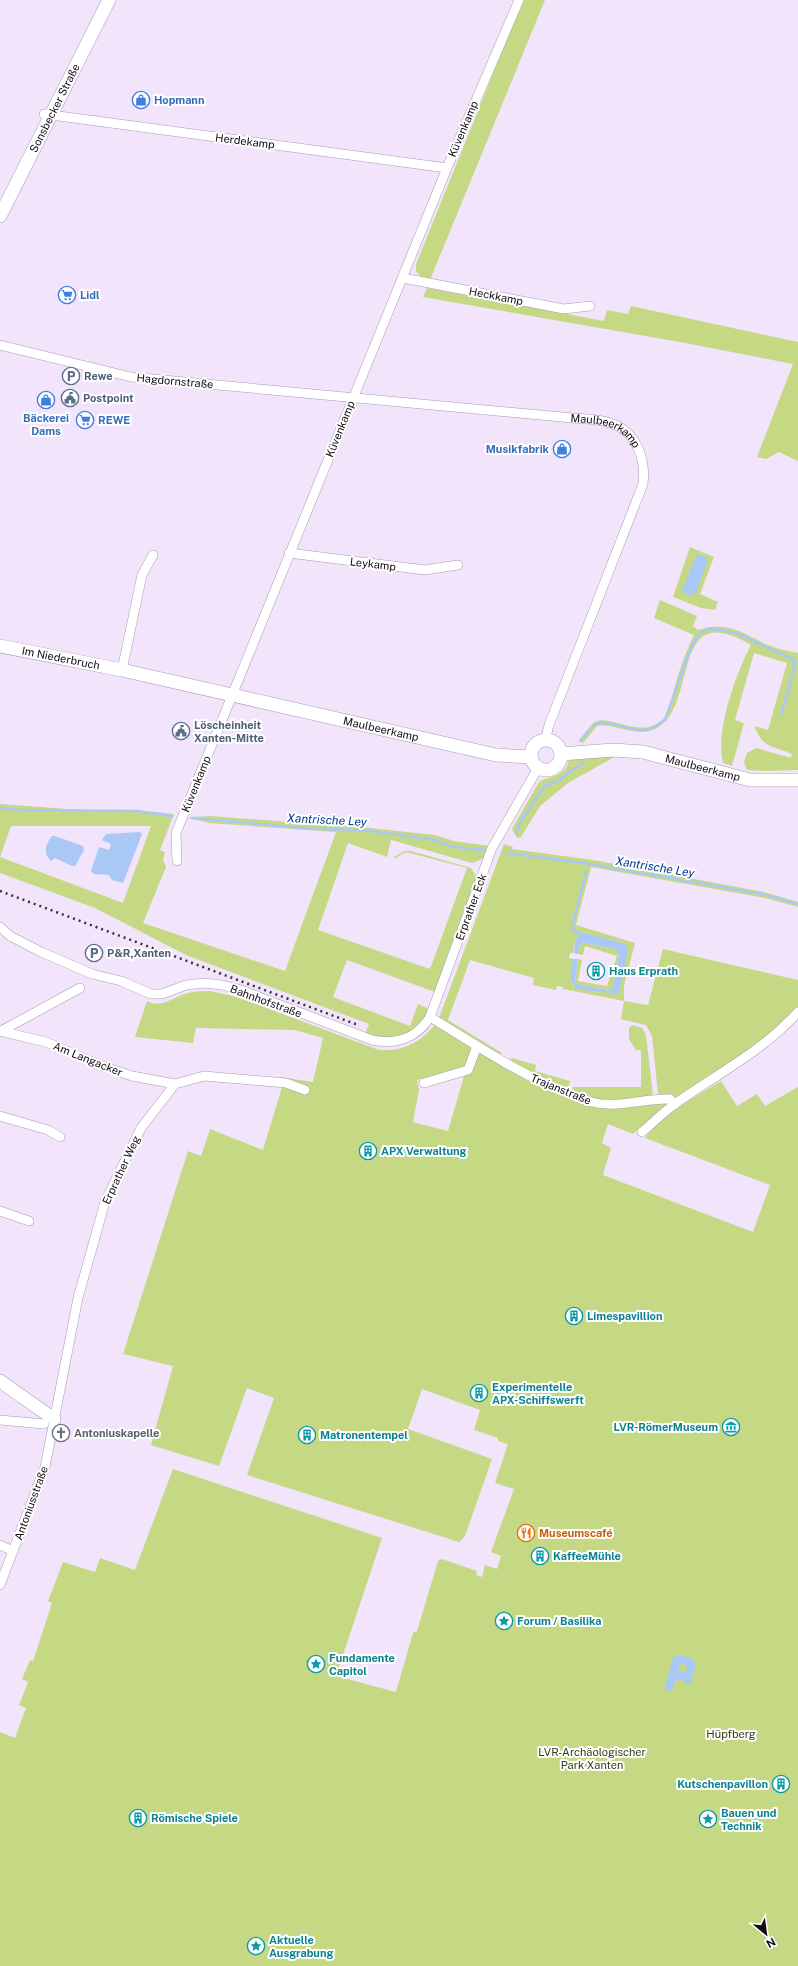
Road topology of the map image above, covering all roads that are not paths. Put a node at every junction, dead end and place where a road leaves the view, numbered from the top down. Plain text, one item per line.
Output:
1 (101, 0) edge
2 (109, 0) edge
3 (519, 0) edge
4 (47, 115) junction
5 (447, 168) junction
6 (0, 202) edge
7 (0, 216) edge
8 (403, 278) junction
9 (590, 306) dead end
10 (0, 344) edge
11 (353, 397) junction
12 (289, 553) junction
13 (153, 555) dead end
14 (458, 564) dead end
15 (0, 646) edge
16 (122, 670) junction
17 (231, 696) junction
18 (545, 741) junction
19 (561, 754) junction
20 (535, 762) junction
21 (798, 780) edge
22 (177, 861) dead end
23 (0, 928) edge
24 (80, 988) dead end
25 (798, 1012) edge
26 (430, 1017) junction
27 (0, 1033) edge
28 (401, 1040) joint
29 (477, 1046) junction
30 (424, 1083) dead end
31 (175, 1084) junction
32 (305, 1090) dead end
33 (674, 1105) junction
34 (0, 1116) edge
35 (642, 1132) dead end
36 (60, 1137) dead end
37 (0, 1211) edge
38 (29, 1221) dead end
39 (0, 1381) edge
40 (0, 1420) edge
41 (49, 1422) junction
42 (0, 1544) edge
43 (13, 1551) junction
44 (0, 1585) edge

1 - 4 street, Sonsbecker Straße
2 - 4 street, Sonsbecker Straße
3 - 5 street, Küvenkamp
4 - 5 street, Herdekamp
4 - 6 street, Sonsbecker Straße
4 - 7 street, Sonsbecker Straße
5 - 8 street, Küvenkamp
8 - 9 street, Heckkamp
8 - 11 street, Küvenkamp
10 - 11 street, Hagdornstraße
11 - 12 street, Küvenkamp
11 - 18 street, Maulbeerkamp
12 - 14 street, Leykamp
12 - 17 street, Küvenkamp
13 - 16 street
15 - 16 street, Im Niederbruch
16 - 17 street, Im Niederbruch
17 - 20 street, Maulbeerkamp
17 - 22 street, Küvenkamp
18 - 19 street
18 - 20 street, Maulbeerkamp
19 - 20 street, Maulbeerkamp
19 - 21 street, Maulbeerkamp
20 - 26 street, Erprather Eck
23 - 28 street, Bahnhofstraße
24 - 27 street, Am Langacker
25 - 33 street
26 - 28 street, Erprather Eck
26 - 29 street, Trajanstraße
27 - 31 street, Am Langacker
29 - 30 street
29 - 33 street, Trajanstraße
31 - 32 street
31 - 41 street, Erprather Weg
33 - 35 street
34 - 36 street
37 - 38 street
39 - 41 street
40 - 41 street
41 - 43 street, Antoniusstraße
42 - 43 street
43 - 44 street, Antoniusstraße

